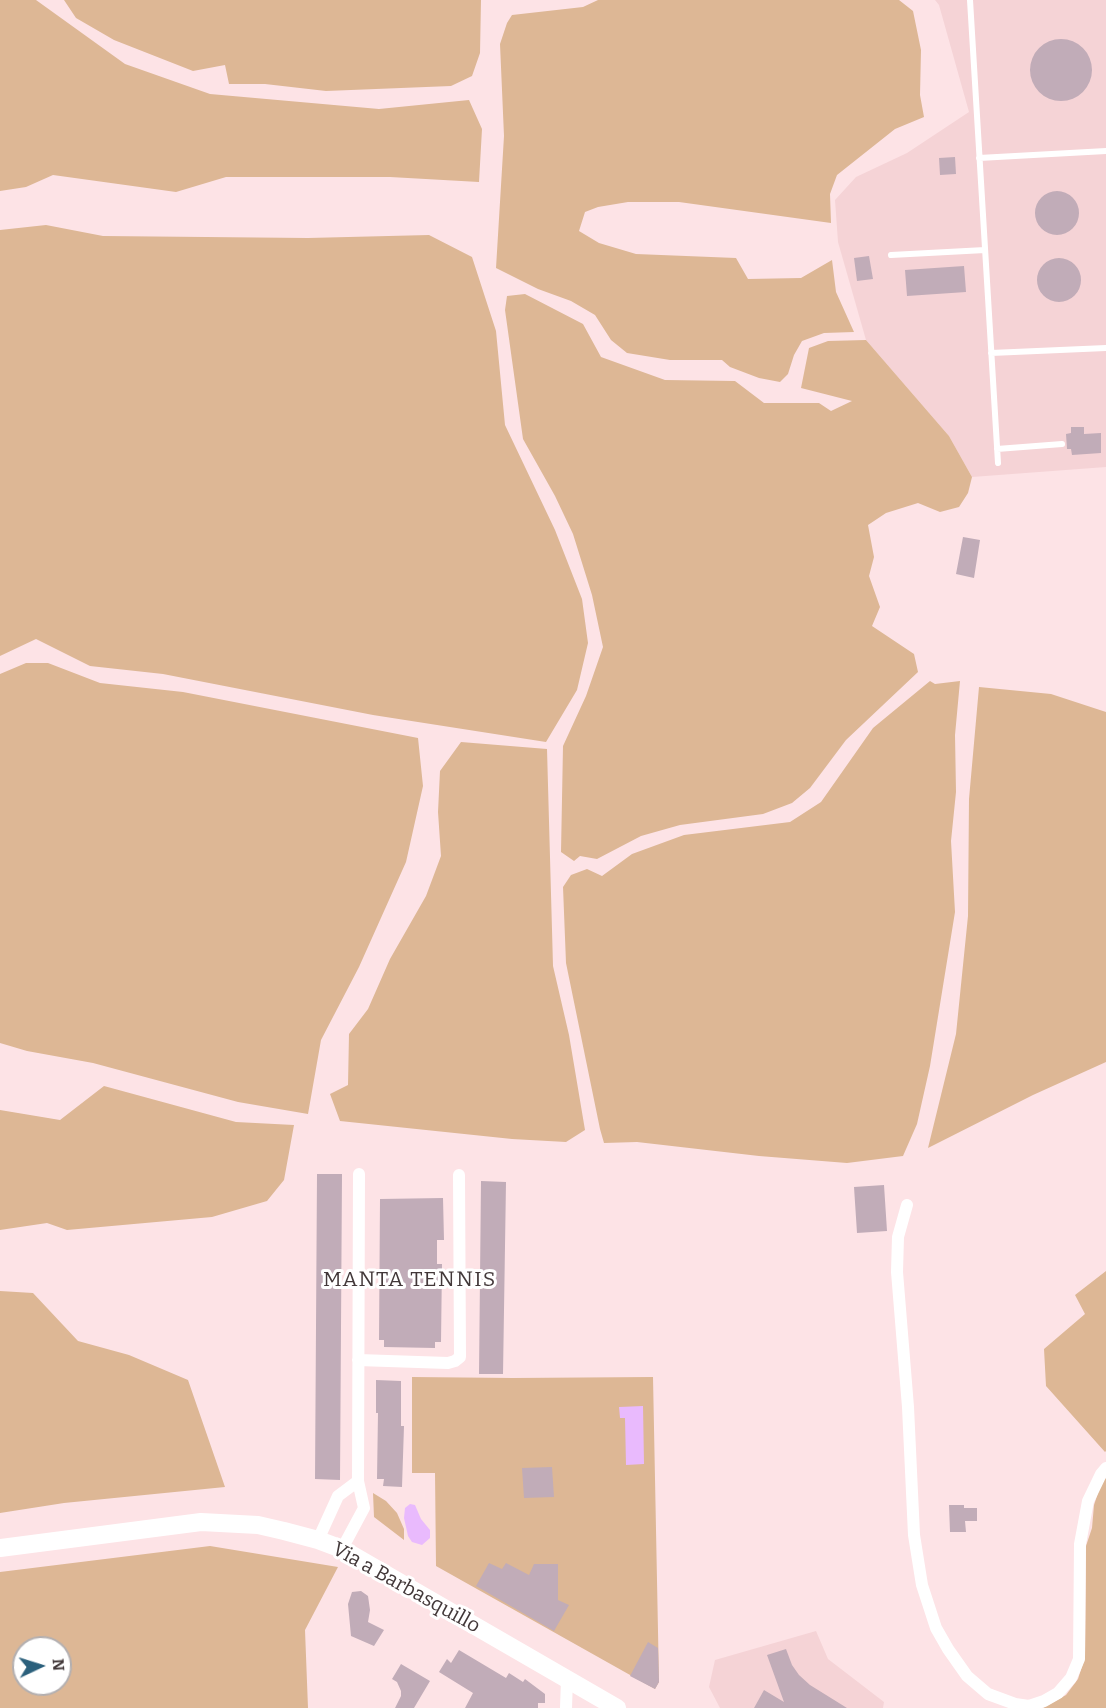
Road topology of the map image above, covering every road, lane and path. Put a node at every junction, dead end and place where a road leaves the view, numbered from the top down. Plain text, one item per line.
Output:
1 (970, 0) edge
2 (1106, 152) edge
3 (979, 158) junction
4 (984, 250) junction
5 (891, 255) dead end
6 (1106, 348) edge
7 (991, 353) junction
8 (1062, 444) dead end
9 (997, 448) junction
10 (998, 463) dead end
11 (358, 1174) dead end
12 (459, 1175) dead end
13 (907, 1205) dead end
14 (358, 1360) junction
15 (1106, 1468) edge
16 (358, 1481) junction
17 (318, 1540) junction
18 (0, 1548) edge
19 (342, 1549) junction
20 (567, 1678) junction
21 (566, 1708) edge
22 (617, 1708) edge

1 - 3 lane
2 - 3 lane
3 - 4 lane
4 - 5 lane
4 - 7 lane
6 - 7 lane
7 - 9 lane
8 - 9 lane
9 - 10 lane
11 - 14 street
12 - 14 street
13 - 15 street
14 - 16 street
16 - 17 street
16 - 19 street
17 - 18 main road, Via a Barbasquillo
17 - 19 main road, Via a Barbasquillo
19 - 20 main road, Via a Barbasquillo
20 - 21 street
20 - 22 main road, Via a Barbasquillo

